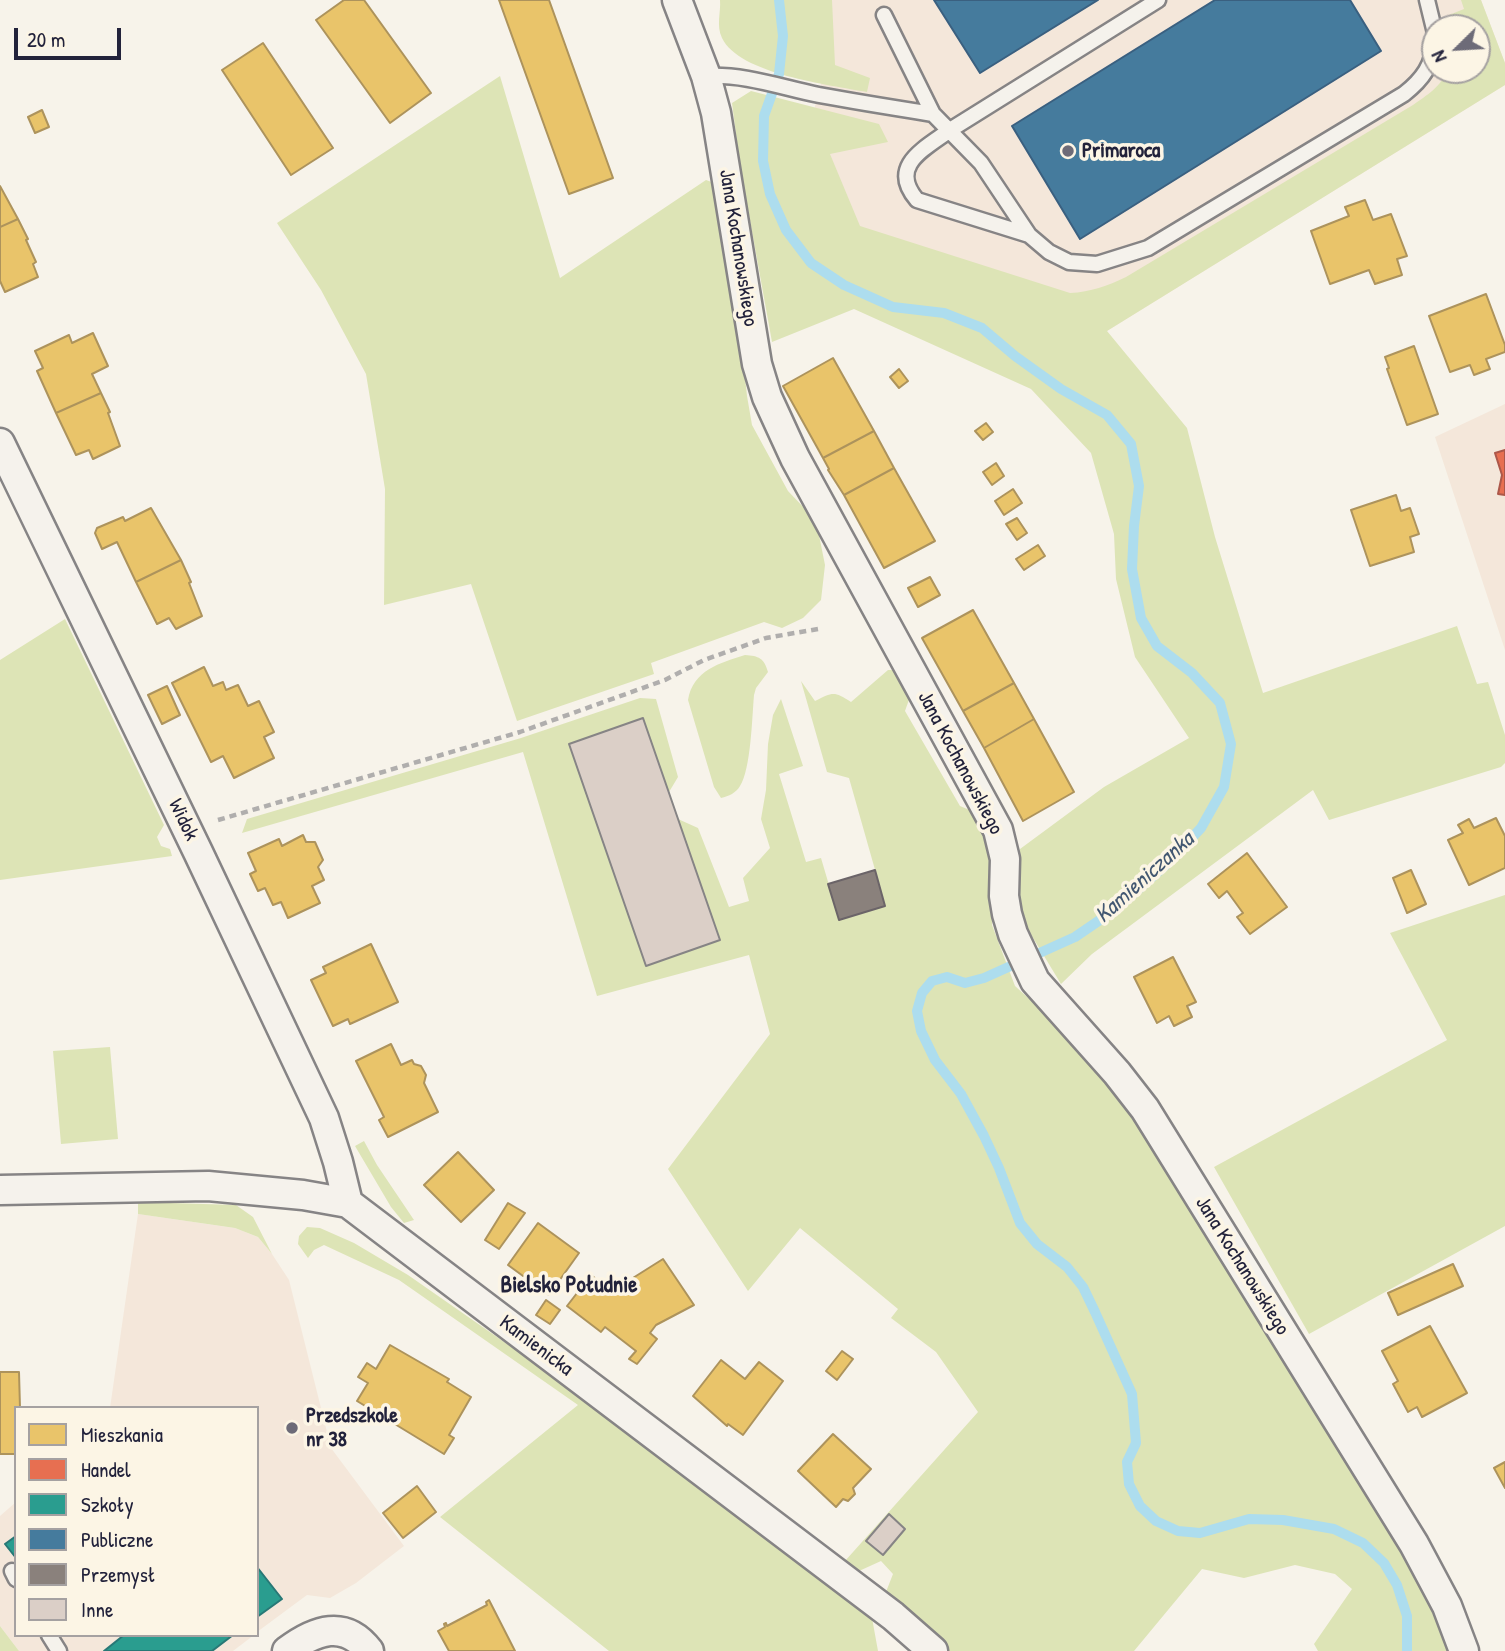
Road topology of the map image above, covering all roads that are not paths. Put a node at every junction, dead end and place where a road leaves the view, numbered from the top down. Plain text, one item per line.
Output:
1 (677, 0) edge
2 (1157, 0) edge
3 (884, 15) dead end
4 (706, 76) junction
5 (1421, 79) edge
6 (933, 114) junction
7 (950, 130) junction
8 (1029, 235) junction
9 (0, 443) edge
10 (0, 1190) edge
11 (348, 1203) junction
12 (288, 1651) edge
13 (369, 1651) edge
14 (933, 1651) edge
15 (1464, 1651) edge

1 - 4 street, Jana Kochanowskiego
2 - 7 lane
3 - 6 lane
4 - 6 lane
4 - 15 street, Jana Kochanowskiego
5 - 8 lane
6 - 7 lane
7 - 8 lane
7 - 8 lane
9 - 11 street, Widok
10 - 11 street, Kamienicka
11 - 14 street, Kamienicka
12 - 13 street

